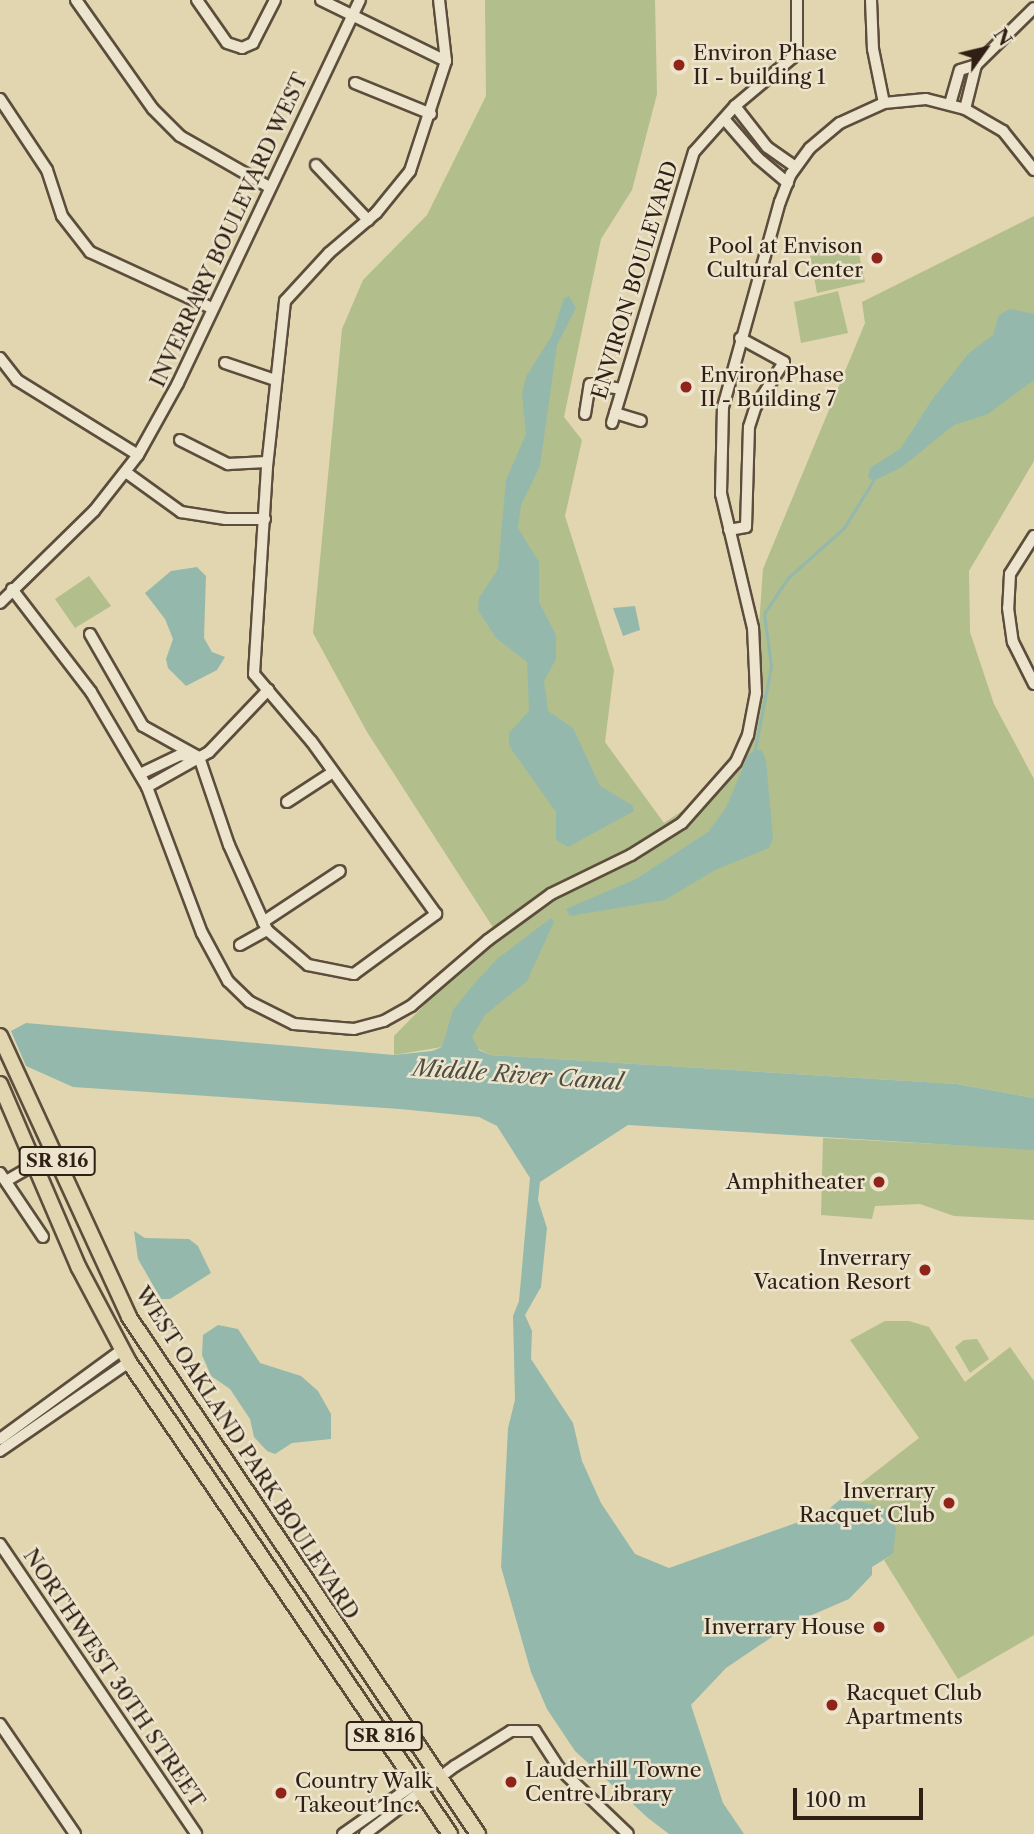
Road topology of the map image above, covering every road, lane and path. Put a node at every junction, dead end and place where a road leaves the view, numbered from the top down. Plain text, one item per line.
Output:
1 (76, 0) edge
2 (197, 0) edge
3 (275, 0) edge
4 (321, 0) edge
5 (360, 0) edge
6 (439, 0) edge
7 (797, 0) edge
8 (871, 0) edge
9 (1034, 8) edge
10 (352, 17) junction
11 (446, 61) junction
12 (976, 65) junction
13 (355, 83) dead end
14 (0, 99) edge
15 (884, 103) junction
16 (950, 104) junction
17 (735, 106) junction
18 (965, 109) junction
19 (430, 114) junction
20 (725, 120) junction
21 (316, 165) dead end
22 (796, 167) junction
23 (1034, 170) edge
24 (788, 183) junction
25 (269, 187) junction
26 (368, 220) junction
27 (212, 308) junction
28 (740, 338) junction
29 (0, 358) edge
30 (225, 363) dead end
31 (275, 380) junction
32 (622, 389) junction
33 (585, 414) dead end
34 (641, 421) dead end
35 (180, 440) dead end
36 (138, 455) junction
37 (267, 462) junction
38 (127, 473) junction
39 (265, 519) junction
40 (729, 530) junction
41 (1034, 536) edge
42 (12, 589) junction
43 (0, 594) edge
44 (0, 603) edge
45 (90, 634) dead end
46 (1034, 684) edge
47 (268, 690) junction
48 (199, 757) junction
49 (333, 772) junction
50 (140, 774) junction
51 (148, 788) junction
52 (287, 803) dead end
53 (340, 871) dead end
54 (265, 926) junction
55 (240, 945) dead end
56 (0, 1036) edge
57 (0, 1084) edge
58 (34, 1165) junction
59 (3, 1177) edge
60 (43, 1237) dead end
61 (126, 1355) junction
62 (0, 1439) edge
63 (0, 1451) edge
64 (0, 1544) edge
65 (254, 1544) junction
66 (290, 1559) junction
67 (276, 1577) junction
68 (307, 1583) junction
69 (0, 1724) edge
70 (439, 1777) junction
71 (420, 1788) junction
72 (347, 1832) edge
73 (75, 1834) edge
74 (196, 1834) edge
75 (365, 1834) edge
76 (450, 1834) edge
77 (478, 1834) edge
78 (628, 1834) edge

1 - 25 street
2 - 3 street
4 - 10 street
5 - 10 street, INVERRARY BOULEVARD WEST
6 - 11 street
7 - 17 street, ENVIRON BOULEVARD
8 - 15 street
9 - 12 street
10 - 11 street
10 - 25 street, INVERRARY BOULEVARD WEST
11 - 19 street
12 - 16 street
12 - 18 street
13 - 19 street
14 - 27 street
15 - 16 street
15 - 22 street
16 - 18 street
17 - 20 street, ENVIRON BOULEVARD
17 - 22 street
18 - 23 street
19 - 26 street
20 - 24 street
20 - 32 street, ENVIRON BOULEVARD
21 - 26 street
22 - 24 street
24 - 28 street
25 - 27 street, INVERRARY BOULEVARD WEST
26 - 31 street
27 - 36 street, INVERRARY BOULEVARD WEST
28 - 40 street
28 - 40 street
29 - 36 street
30 - 31 street
31 - 37 street
32 - 33 street
32 - 34 street, ENVIRON BOULEVARD
35 - 37 street
36 - 38 street, INVERRARY BOULEVARD WEST
37 - 39 street
38 - 39 street
38 - 42 street, INVERRARY BOULEVARD WEST
39 - 47 street
40 - 51 street
41 - 46 street
42 - 43 street, INVERRARY BOULEVARD WEST
42 - 44 street, INVERRARY BOULEVARD WEST
42 - 50 street
45 - 48 street
47 - 48 street
47 - 49 street
48 - 50 street
48 - 51 street
48 - 54 street
49 - 52 street
49 - 54 street
50 - 51 street
53 - 54 street
54 - 55 street
56 - 66 main road, WEST OAKLAND PARK BOULEVARD / SR 816
57 - 58 main road, WEST OAKLAND PARK BOULEVARD / SR 816
58 - 59 street
58 - 61 main road, WEST OAKLAND PARK BOULEVARD / SR 816
59 - 60 street
61 - 62 street
61 - 63 street
61 - 65 main road, WEST OAKLAND PARK BOULEVARD / SR 816
64 - 74 street, NORTHWEST 30TH STREET
65 - 66 main road
65 - 67 main road, WEST OAKLAND PARK BOULEVARD / SR 816
66 - 68 main road, WEST OAKLAND PARK BOULEVARD / SR 816
67 - 68 main road
67 - 71 main road, WEST OAKLAND PARK BOULEVARD / SR 816
68 - 70 main road, WEST OAKLAND PARK BOULEVARD / SR 816
69 - 73 street
70 - 71 street
70 - 77 main road, WEST OAKLAND PARK BOULEVARD / SR 816
70 - 78 street
71 - 72 street
71 - 75 street
71 - 76 main road, WEST OAKLAND PARK BOULEVARD / SR 816

